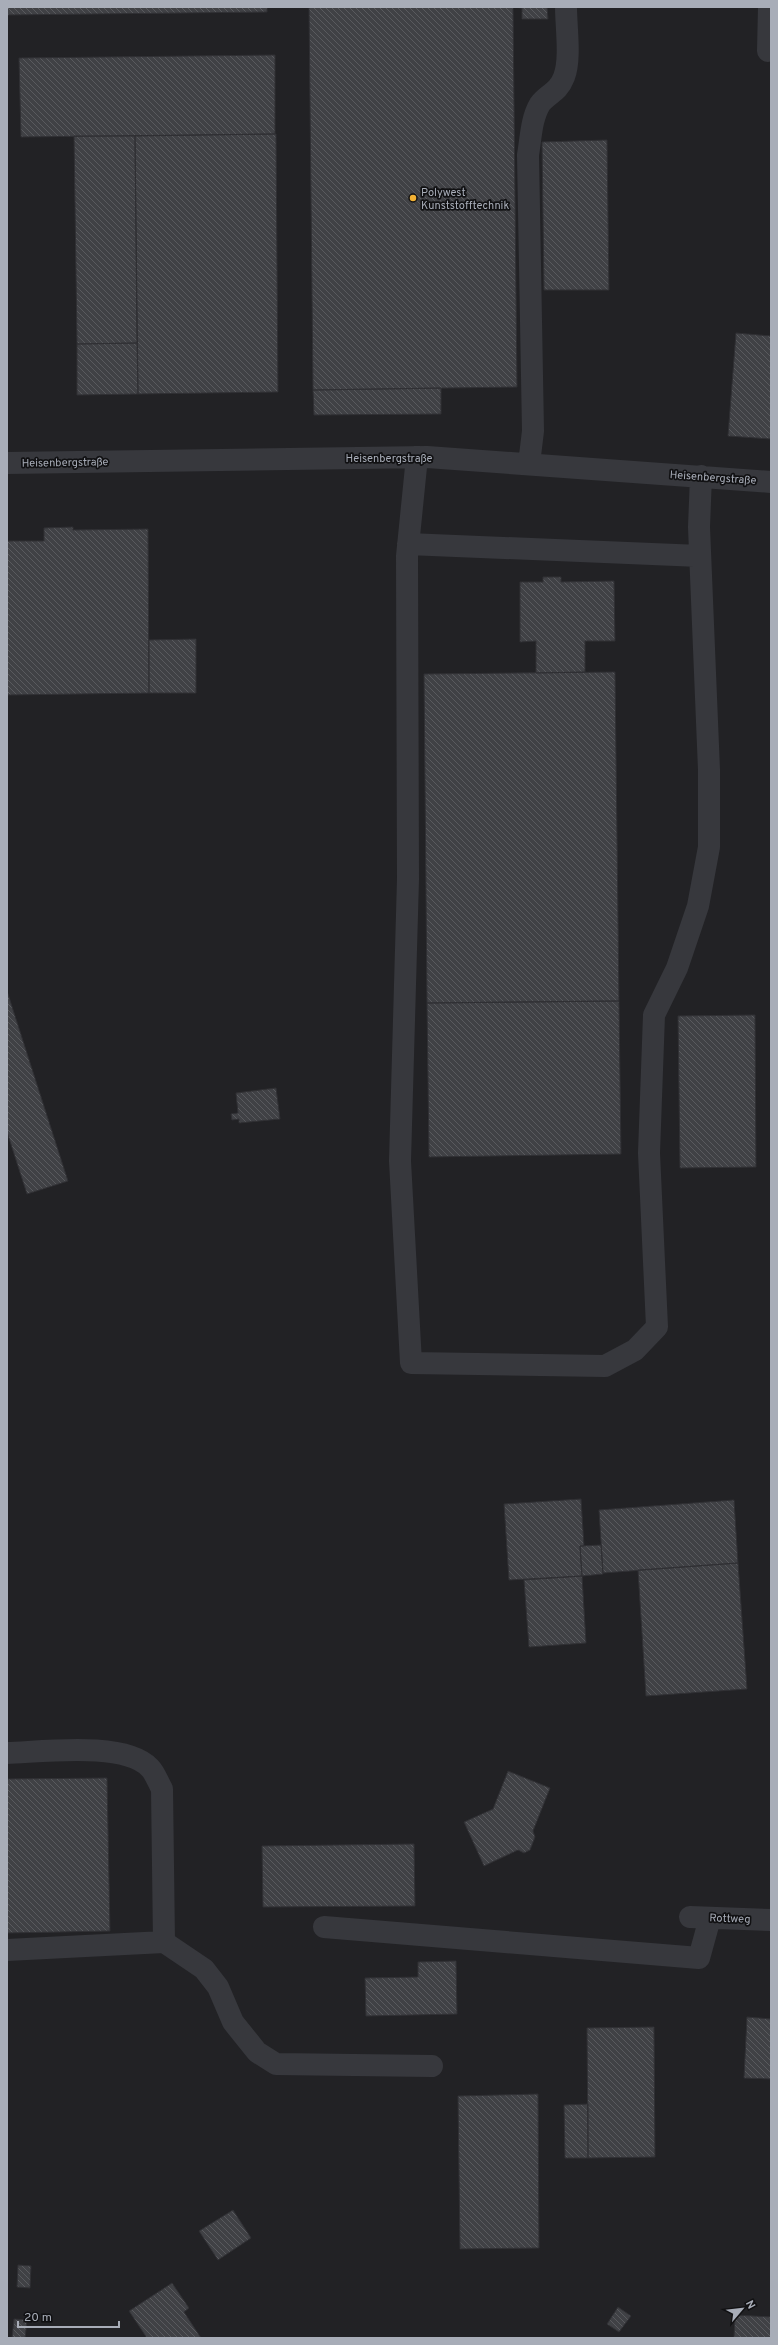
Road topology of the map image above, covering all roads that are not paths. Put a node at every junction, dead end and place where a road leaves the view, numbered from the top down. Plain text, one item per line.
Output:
1 (566, 7) edge
2 (769, 7) edge
3 (768, 51) dead end
4 (417, 457) junction
5 (7, 463) edge
6 (530, 464) junction
7 (701, 476) junction
8 (771, 482) edge
9 (408, 544) junction
10 (700, 556) junction
11 (7, 1753) edge
12 (771, 1920) edge
13 (324, 1928) dead end
14 (164, 1942) junction
15 (7, 1950) edge
16 (432, 2066) dead end

1 - 6 street
2 - 3 street
4 - 5 street, Heisenbergstraße
4 - 6 street, Heisenbergstraße
4 - 9 street
6 - 7 street, Heisenbergstraße
7 - 8 street, Heisenbergstraße
7 - 10 street
9 - 10 street
9 - 10 street
11 - 14 street
12 - 13 street, Rottweg
14 - 15 street
14 - 16 street

